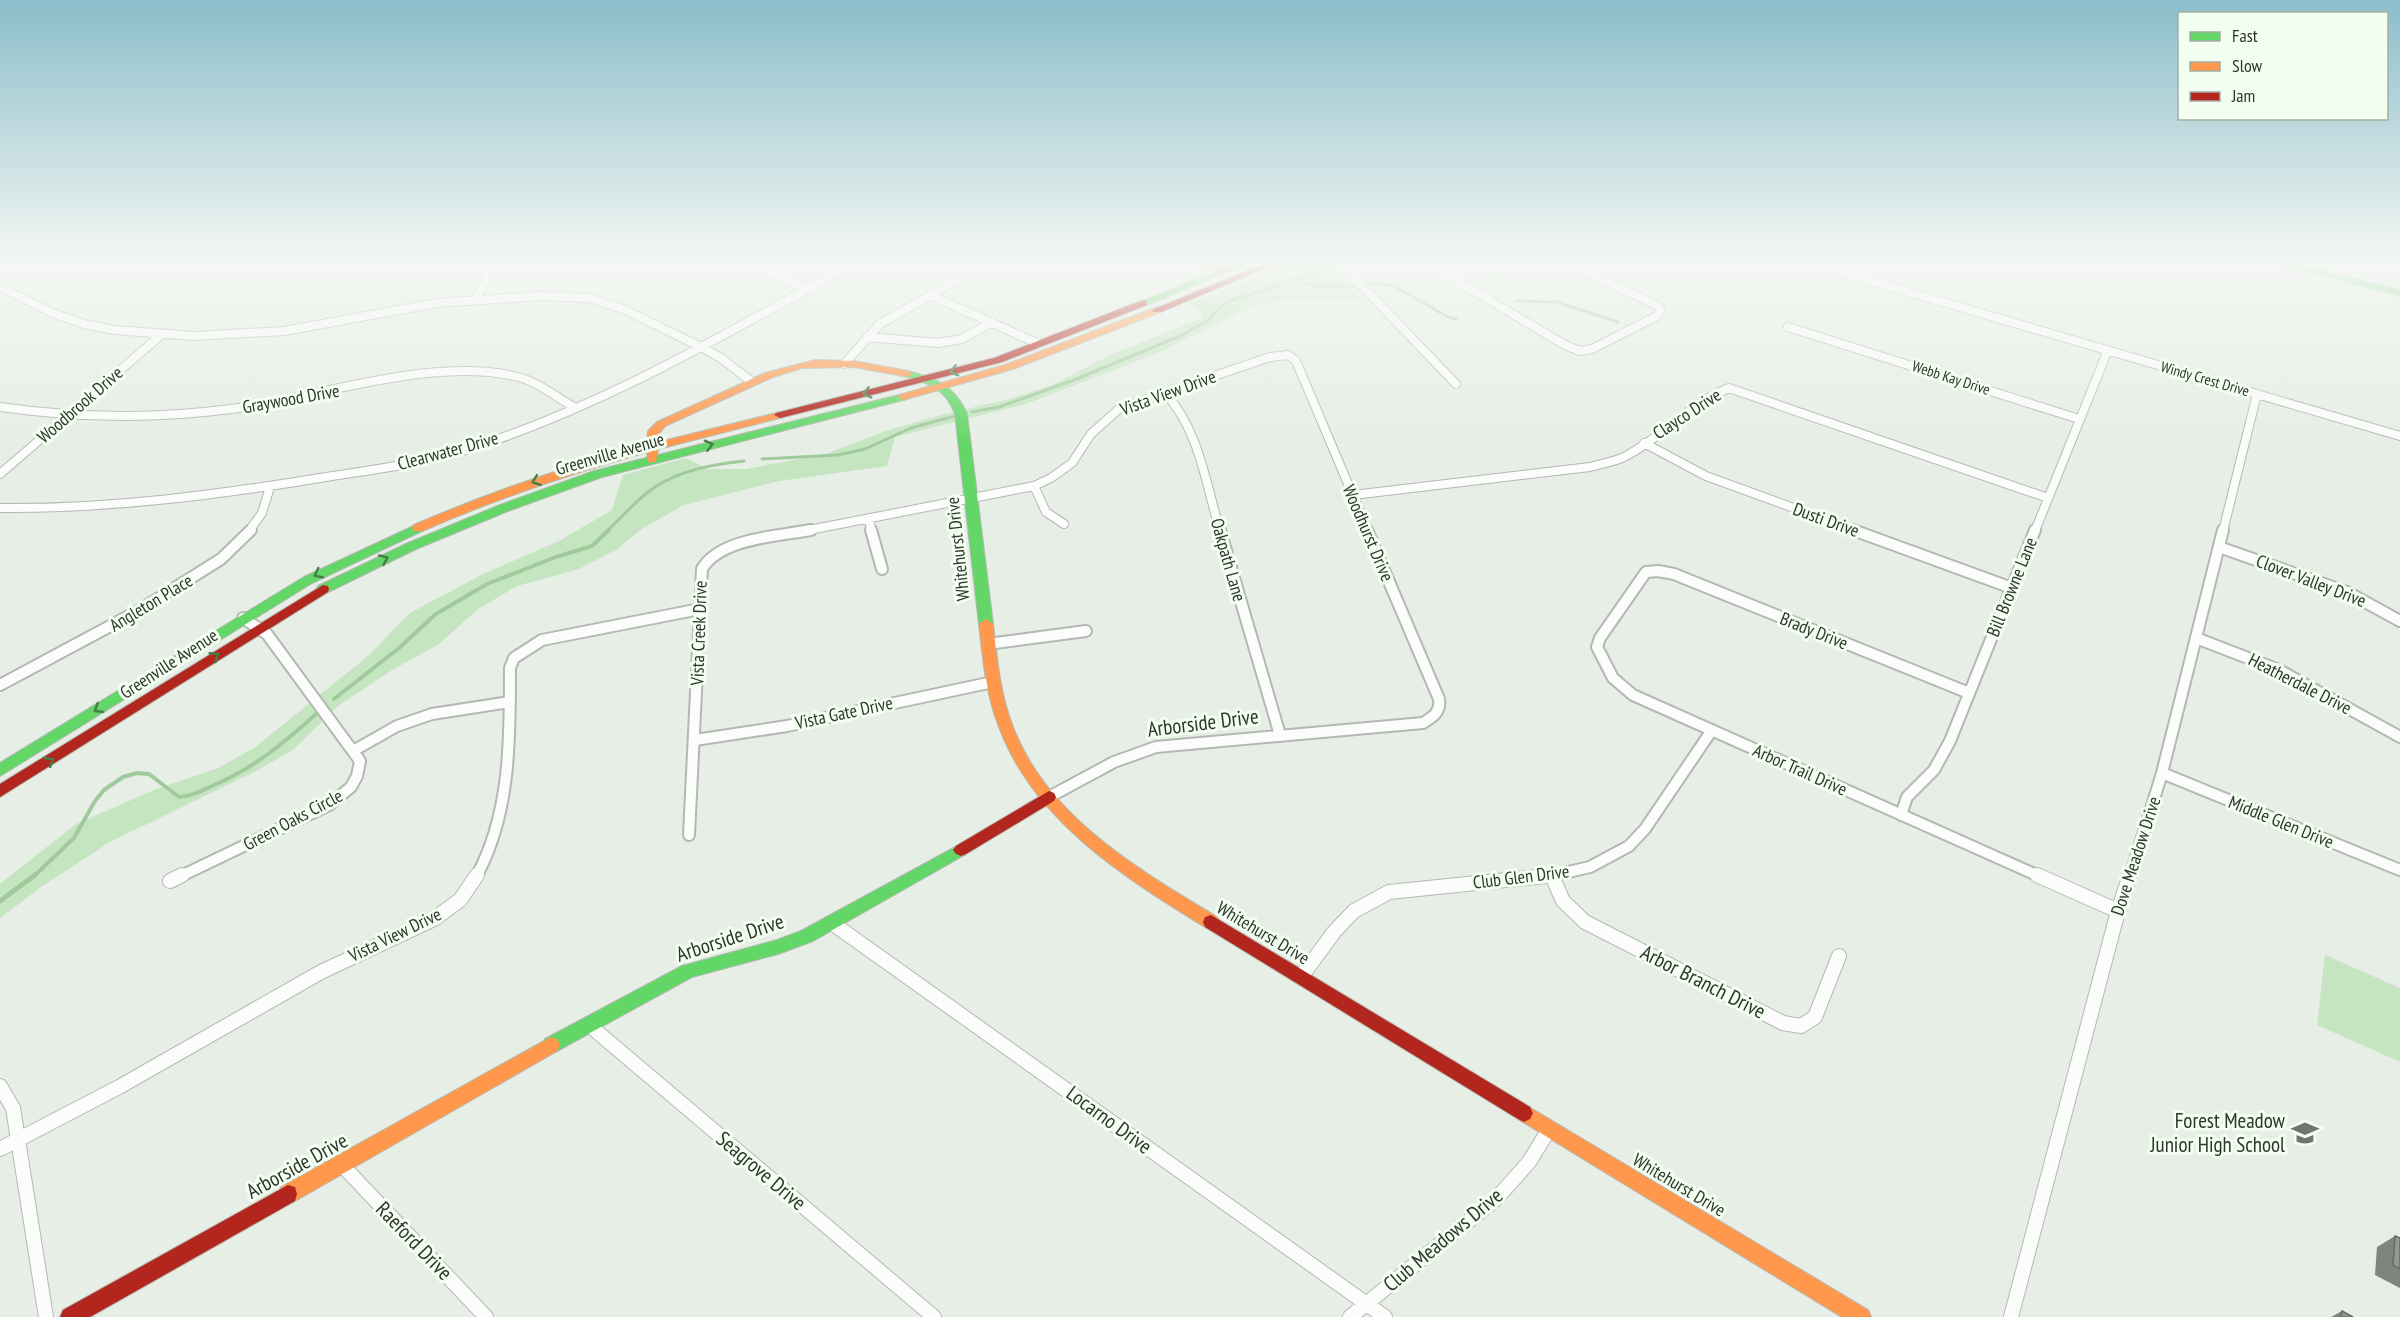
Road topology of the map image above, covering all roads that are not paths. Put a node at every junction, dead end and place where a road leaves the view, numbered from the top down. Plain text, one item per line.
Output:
1 (80, 322) edge
2 (330, 322) edge
3 (651, 322) edge
4 (746, 322) edge
5 (883, 322) edge
6 (992, 322) edge
7 (993, 322) edge
8 (1093, 322) edge
9 (1126, 322) edge
10 (1397, 322) edge
11 (1527, 322) edge
12 (1644, 322) edge
13 (2014, 322) edge
14 (1788, 327) dead end
15 (161, 335) junction
16 (867, 337) junction
17 (1039, 344) junction
18 (701, 347) junction
19 (2108, 350) junction
20 (1288, 355) joint
21 (844, 364) junction
22 (924, 379) junction
23 (752, 382) junction
24 (1456, 384) dead end
25 (942, 387) junction
26 (1164, 392) junction
27 (2258, 394) junction
28 (0, 407) edge
29 (574, 407) junction
30 (67, 416) junction
31 (2079, 419) junction
32 (2400, 436) edge
33 (1644, 443) junction
34 (652, 453) junction
35 (0, 474) edge
36 (1034, 486) junction
37 (270, 487) junction
38 (1353, 495) junction
39 (970, 498) junction
40 (2048, 498) junction
41 (0, 508) edge
42 (868, 518) junction
43 (1064, 524) dead end
44 (2219, 547) junction
45 (882, 570) dead end
46 (1658, 571) joint
47 (2012, 588) junction
48 (700, 609) junction
49 (243, 618) junction
50 (2400, 621) edge
51 (259, 628) junction
52 (1086, 631) dead end
53 (2196, 638) junction
54 (988, 644) junction
55 (993, 682) junction
56 (0, 685) edge
57 (1969, 693) junction
58 (510, 702) junction
59 (1438, 714) joint
60 (1712, 730) junction
61 (1280, 735) junction
62 (2400, 737) edge
63 (695, 740) junction
64 (353, 751) junction
65 (0, 770) edge
66 (2162, 773) junction
67 (0, 790) edge
68 (1049, 797) junction
69 (1901, 814) junction
70 (689, 835) dead end
71 (2400, 870) edge
72 (1552, 876) junction
73 (171, 881) dead end
74 (2118, 911) junction
75 (832, 923) junction
76 (1839, 956) dead end
77 (1301, 977) junction
78 (589, 1025) junction
79 (0, 1086) edge
80 (1550, 1128) junction
81 (18, 1140) junction
82 (0, 1149) edge
83 (342, 1165) junction
84 (1366, 1304) junction
85 (45, 1317) edge
86 (70, 1317) edge
87 (486, 1317) edge
88 (934, 1317) edge
89 (1350, 1317) edge
90 (1385, 1317) edge
91 (1861, 1317) edge
92 (2011, 1317) edge

1 - 15 street
2 - 15 street
3 - 18 street
4 - 18 street, Clearwater Drive
5 - 16 street
6 - 16 street
7 - 17 street
8 - 17 main road, Greenville Avenue
9 - 25 main road, Greenville Avenue
10 - 24 street
11 - 12 street
13 - 19 street, Windy Crest Drive
14 - 31 street, Webb Kay Drive
15 - 30 street, Woodbrook Drive
16 - 21 street
17 -> 22 main road, Greenville Avenue
18 - 23 street
18 - 29 street, Clearwater Drive
19 - 27 street, Windy Crest Drive
19 - 31 street, Bill Browne Lane
20 - 26 street, Vista View Drive
20 - 38 street, Woodhurst Drive
21 - 22 main road
21 - 23 main road
22 - 25 main road, Whitehurst Drive
22 -> 34 main road, Greenville Avenue
23 - 34 main road
34 -> 25 main road, Greenville Avenue
25 - 39 main road, Whitehurst Drive
26 - 36 street, Vista View Drive
26 - 61 street, Oakpath Lane
27 - 32 street, Windy Crest Drive
27 - 44 street, Dove Meadow Drive
28 - 30 street, Graywood Drive
29 - 30 street, Graywood Drive
29 - 37 street, Clearwater Drive
30 - 35 street, Woodbrook Drive
31 - 40 street, Bill Browne Lane
33 - 38 street, Clayco Drive
33 - 40 street, Clayco Drive
33 - 47 street, Dusti Drive
34 -> 49 main road, Greenville Avenue
51 -> 34 main road, Greenville Avenue
36 - 39 street, Vista View Drive
36 - 43 street
37 - 41 street, Clearwater Drive
37 - 56 street, Angleton Place
38 - 59 street, Woodhurst Drive
39 - 42 street, Vista Creek Drive
39 - 54 main road, Whitehurst Drive
40 - 47 street, Bill Browne Lane
42 - 45 street
42 - 48 street, Vista Creek Drive
44 - 50 street, Clover Valley Drive
44 - 53 street, Dove Meadow Drive
46 - 57 street, Brady Drive
46 - 60 street, Arbor Trail Drive
47 - 57 street, Bill Browne Lane
48 - 58 street, Vista View Drive
48 - 63 street, Vista Creek Drive
49 - 51 street, Green Oaks Circle
49 -> 65 main road, Greenville Avenue
51 - 64 street, Green Oaks Circle
67 -> 51 main road, Greenville Avenue
52 - 54 street
53 - 62 street, Heatherdale Drive
53 - 66 street, Dove Meadow Drive
54 - 55 main road, Whitehurst Drive
55 - 63 street, Vista Gate Drive
55 - 68 main road, Whitehurst Drive
57 - 69 street, Bill Browne Lane
58 - 64 street
58 - 81 street, Vista View Drive
59 - 61 street, Arborside Drive
60 - 69 street, Arbor Trail Drive
60 - 72 street, Club Glen Drive
61 - 68 street, Arborside Drive
63 - 70 street, Vista Creek Drive
64 - 73 street, Green Oaks Circle
66 - 71 street, Middle Glen Drive
66 - 74 street, Dove Meadow Drive
68 - 75 main road, Arborside Drive
68 - 77 main road, Whitehurst Drive
69 - 74 street, Arbor Trail Drive
72 - 76 street, Arbor Branch Drive
72 - 77 street, Club Glen Drive
74 - 92 street, Dove Meadow Drive
75 - 78 main road, Arborside Drive
75 - 84 street, Locarno Drive
77 - 80 main road, Whitehurst Drive
78 - 83 main road, Arborside Drive
78 - 88 street, Seagrove Drive
79 - 81 street
80 - 84 street, Club Meadows Drive
80 - 91 main road, Whitehurst Drive
81 - 82 street, Vista View Drive
81 - 85 street
83 - 86 main road, Arborside Drive
83 - 87 street, Raeford Drive
84 - 89 street, Club Meadows Drive
84 - 90 street, Locarno Drive

